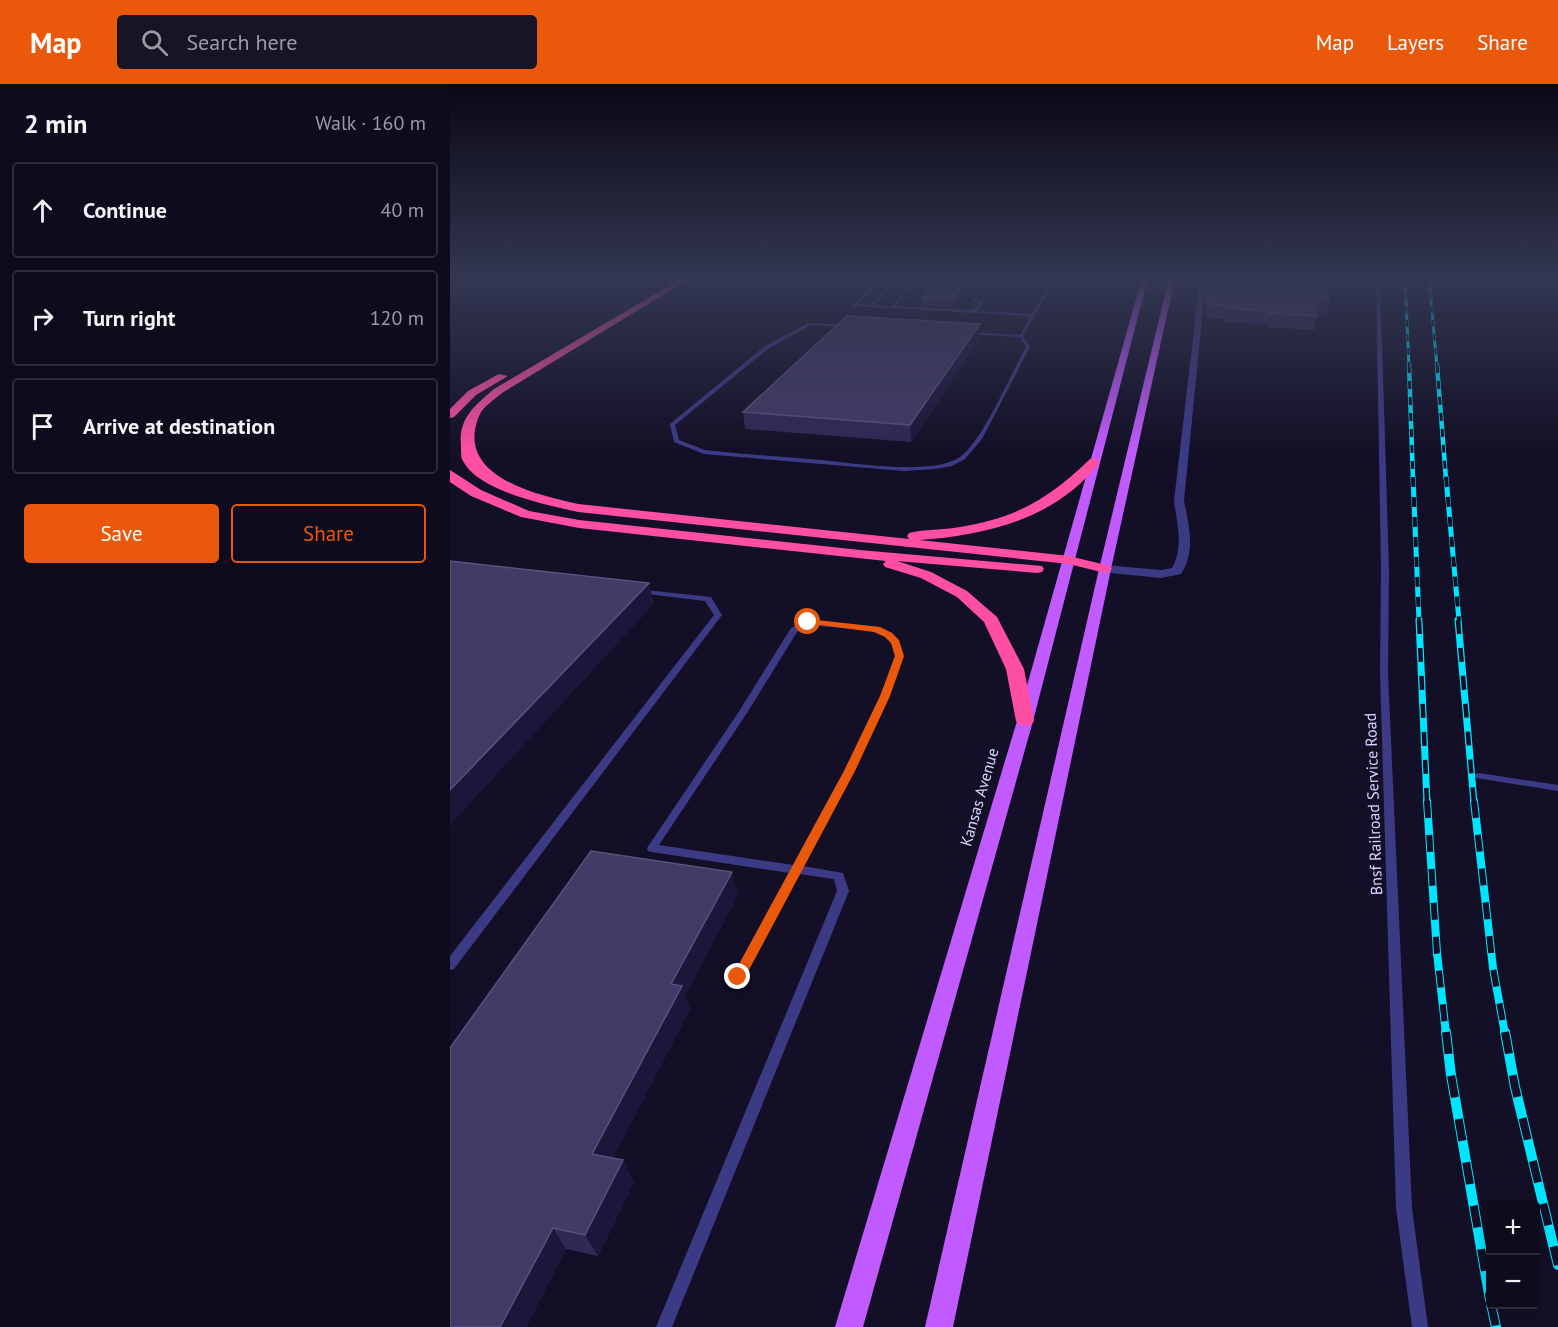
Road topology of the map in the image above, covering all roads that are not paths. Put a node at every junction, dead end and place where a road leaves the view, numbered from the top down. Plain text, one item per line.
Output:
1 (572, 336) edge
2 (590, 336) edge
3 (788, 336) edge
4 (1021, 336) edge
5 (1129, 336) edge
6 (1159, 336) edge
7 (1200, 336) edge
8 (1379, 336) edge
9 (450, 415) edge
10 (1094, 462) junction
11 (450, 474) edge
12 (863, 547) junction
13 (1068, 566) junction
14 (1105, 569) junction
15 (626, 590) edge
16 (1024, 721) junction
17 (1479, 776) dead end
18 (1558, 788) edge
19 (794, 870) junction
20 (450, 965) edge
21 (738, 977) dead end
22 (664, 1327) edge
23 (849, 1327) edge
24 (939, 1327) edge
25 (1420, 1327) edge

1 - 9 highway
2 - 12 highway
3 - 4 lane
5 - 10 main road, Kansas Avenue
6 - 14 main road
7 - 14 street
8 - 25 lane, Bnsf Railroad Service Road
10 - 12 highway
10 - 13 main road, Kansas Avenue
11 - 12 highway
12 - 13 highway
12 - 16 highway
13 - 14 highway
13 - 16 main road, Kansas Avenue
14 - 24 main road
15 - 20 lane
16 - 23 main road, Kansas Avenue
17 - 18 lane
19 - 19 lane
19 - 21 lane
19 - 22 lane

